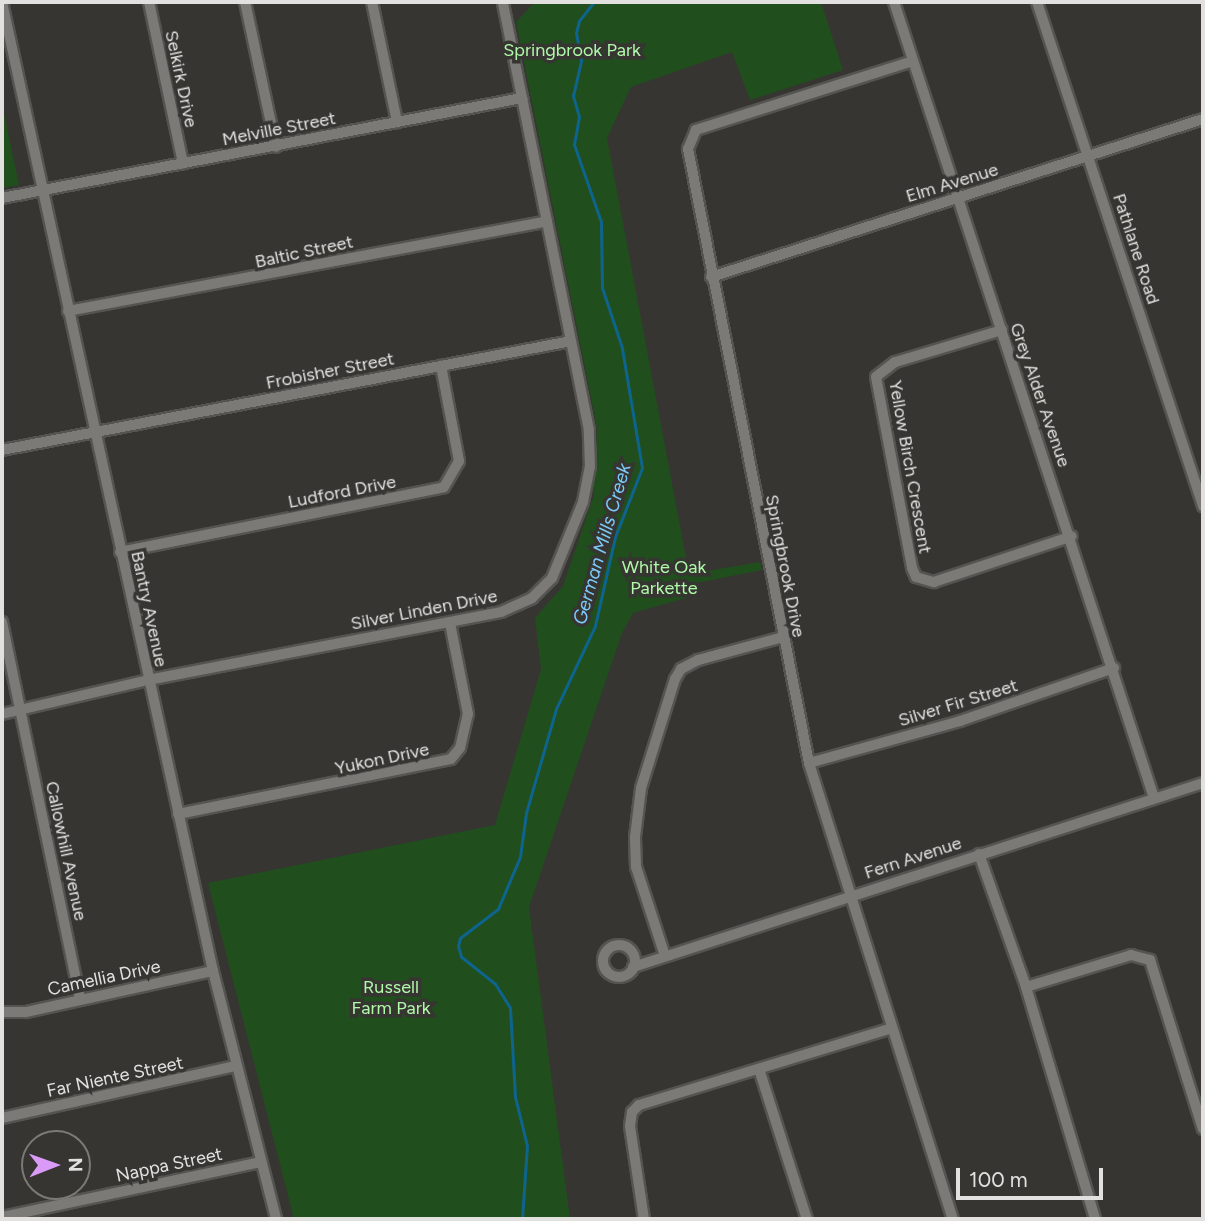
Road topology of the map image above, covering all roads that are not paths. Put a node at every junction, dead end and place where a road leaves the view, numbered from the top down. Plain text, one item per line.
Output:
1 (2, 2) edge
2 (149, 2) edge
3 (244, 2) edge
4 (372, 2) edge
5 (503, 2) edge
6 (894, 2) edge
7 (1037, 2) edge
8 (913, 61) junction
9 (522, 98) junction
10 (1203, 119) edge
11 (397, 122) junction
12 (276, 147) junction
13 (1087, 157) junction
14 (183, 163) junction
15 (42, 191) junction
16 (960, 197) junction
17 (2, 198) edge
18 (547, 221) junction
19 (711, 277) junction
20 (68, 311) junction
21 (1002, 330) junction
22 (571, 341) junction
23 (441, 366) junction
24 (96, 432) junction
25 (2, 450) edge
26 (1203, 506) edge
27 (1072, 536) junction
28 (120, 552) junction
29 (2, 622) edge
30 (450, 623) junction
31 (783, 637) junction
32 (1114, 668) junction
33 (148, 680) junction
34 (20, 710) junction
35 (2, 714) edge
36 (809, 763) junction
37 (1203, 783) edge
38 (1154, 798) junction
39 (178, 814) junction
40 (979, 854) junction
41 (850, 895) junction
42 (666, 956) junction
43 (633, 967) dead end
44 (213, 971) junction
45 (1026, 987) junction
46 (80, 997) junction
47 (2, 1012) edge
48 (892, 1028) junction
49 (235, 1066) junction
50 (759, 1069) junction
51 (2, 1118) edge
52 (1203, 1129) edge
53 (261, 1162) junction
54 (2, 1217) edge
55 (276, 1219) edge
56 (644, 1219) edge
57 (807, 1219) edge
58 (953, 1219) edge
59 (1095, 1219) edge

1 - 15 street, Bantry Avenue
2 - 14 street, Selkirk Drive
3 - 12 street
4 - 11 street
5 - 9 street, Silver Linden Drive
6 - 8 street, Grey Alder Avenue
7 - 13 street, Pathlane Road
8 - 16 street, Grey Alder Avenue
8 - 19 street, Springbrook Drive
9 - 11 street, Melville Street
9 - 18 street, Silver Linden Drive
10 - 13 street, Elm Avenue
11 - 12 street, Melville Street
12 - 14 street, Melville Street
13 - 16 street, Elm Avenue
13 - 26 street, Pathlane Road
14 - 15 street, Melville Street
15 - 17 street, Melville Street
15 - 20 street, Bantry Avenue
16 - 19 street, Elm Avenue
16 - 21 street, Grey Alder Avenue
18 - 20 street, Baltic Street
18 - 22 street, Silver Linden Drive
19 - 31 street, Springbrook Drive
20 - 24 street, Bantry Avenue
21 - 27 street, Grey Alder Avenue
21 - 27 street, Yellow Birch Crescent
22 - 23 street, Frobisher Street
22 - 30 street, Silver Linden Drive
23 - 24 street, Frobisher Street
23 - 28 street, Ludford Drive
24 - 25 street, Frobisher Street
24 - 28 street, Bantry Avenue
27 - 32 street, Grey Alder Avenue
28 - 33 street, Bantry Avenue
29 - 34 street, Callowhill Avenue
30 - 33 street, Silver Linden Drive
30 - 39 street, Yukon Drive
31 - 36 street, Springbrook Drive
31 - 42 street
32 - 36 street, Silver Fir Street
32 - 38 street, Grey Alder Avenue
33 - 34 street, Silver Linden Drive
33 - 39 street, Bantry Avenue
34 - 35 street, Silver Linden Drive
34 - 46 street, Callowhill Avenue
36 - 41 street, Springbrook Drive
37 - 38 street, Fern Avenue
38 - 40 street, Fern Avenue
39 - 44 street, Bantry Avenue
40 - 41 street, Fern Avenue
40 - 45 street
41 - 42 street, Fern Avenue
41 - 48 street, Springbrook Drive
42 - 43 street, Fern Avenue
44 - 46 street, Camellia Drive
44 - 49 street, Bantry Avenue
45 - 52 street
45 - 59 street
46 - 47 street, Camellia Drive
48 - 50 street
48 - 58 street, Springbrook Drive
49 - 51 street, Far Niente Street
49 - 53 street, Bantry Avenue
50 - 56 street
50 - 57 street
53 - 54 street, Nappa Street
53 - 55 street, Bantry Avenue

